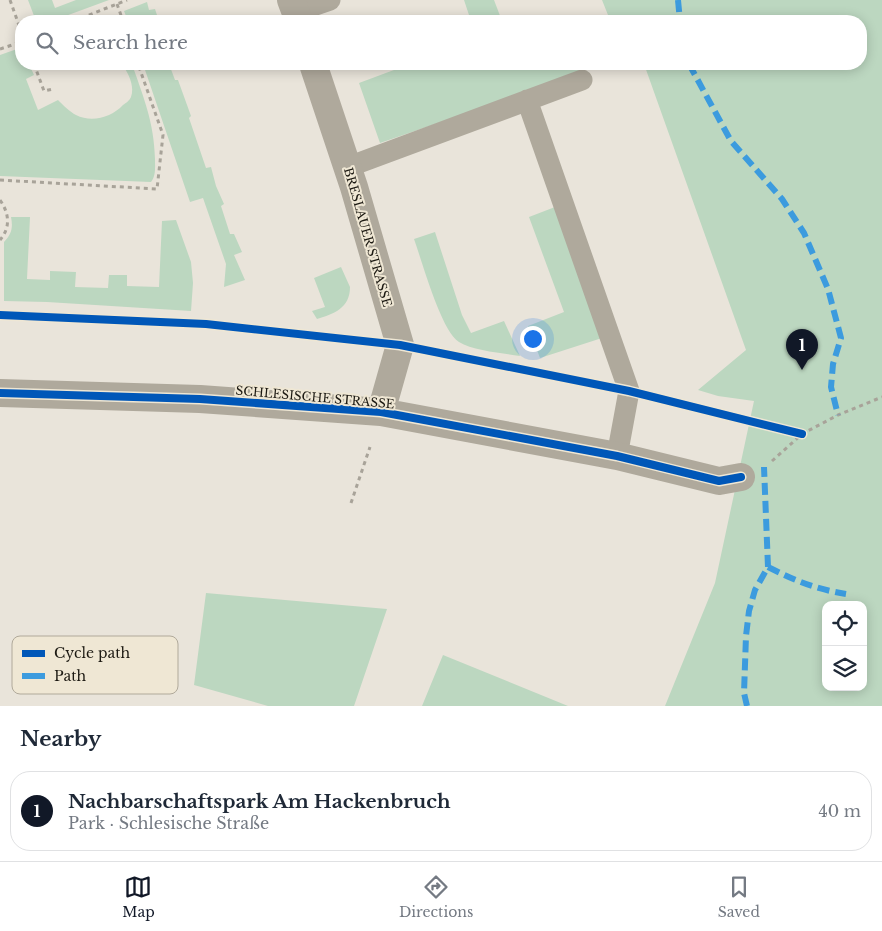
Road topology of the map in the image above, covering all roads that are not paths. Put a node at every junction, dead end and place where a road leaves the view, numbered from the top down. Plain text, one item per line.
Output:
1 (330, 0) edge
2 (295, 11) edge
3 (315, 70) edge
4 (582, 80) dead end
5 (527, 100) junction
6 (348, 167) junction
7 (0, 393) edge
8 (381, 412) junction
9 (616, 456) junction
10 (741, 477) road end

1 - 2 lane
3 - 6 street, BRESLAUER STRASSE
4 - 5 lane
5 - 6 lane
5 - 9 lane
6 - 8 street, BRESLAUER STRASSE
7 - 8 street, SCHLESISCHE STRASSE
8 - 9 street, SCHLESISCHE STRASSE
9 - 10 street, SCHLESISCHE STRASSE

